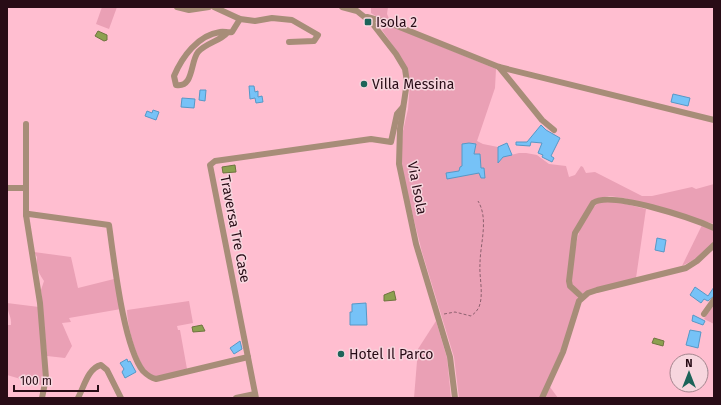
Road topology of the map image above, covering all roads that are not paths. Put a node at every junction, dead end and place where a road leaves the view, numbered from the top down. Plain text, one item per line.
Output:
1 (177, 7) edge
2 (209, 7) edge
3 (214, 7) edge
4 (342, 7) edge
5 (360, 9) edge
6 (365, 17) junction
7 (240, 19) junction
8 (227, 33) junction
9 (289, 42) dead end
10 (499, 67) junction
11 (403, 107) junction
12 (714, 120) edge
13 (26, 124) dead end
14 (554, 130) dead end
15 (7, 188) edge
16 (25, 188) junction
17 (26, 215) junction
18 (714, 228) edge
19 (714, 245) edge
20 (582, 298) junction
21 (714, 300) edge
22 (704, 314) dead end
23 (248, 357) junction
24 (256, 396) edge
25 (42, 398) edge
26 (78, 398) edge
27 (121, 398) edge
28 (236, 398) edge
29 (455, 398) edge
30 (542, 398) edge

1 - 2 street
3 - 7 street
4 - 5 street, Via Isola
5 - 6 street, Via Isola
6 - 10 street
6 - 11 street, Via Isola
7 - 8 street
7 - 9 street
8 - 8 street
10 - 12 street
10 - 14 street
11 - 23 street, Traversa Tre Case
11 - 29 street, Via Isola
13 - 16 street
15 - 16 street
16 - 17 street
17 - 23 street
17 - 25 street
18 - 20 street
19 - 20 street
20 - 30 street
21 - 22 street
23 - 24 street, Traversa Tre Case
24 - 28 street
26 - 27 street

